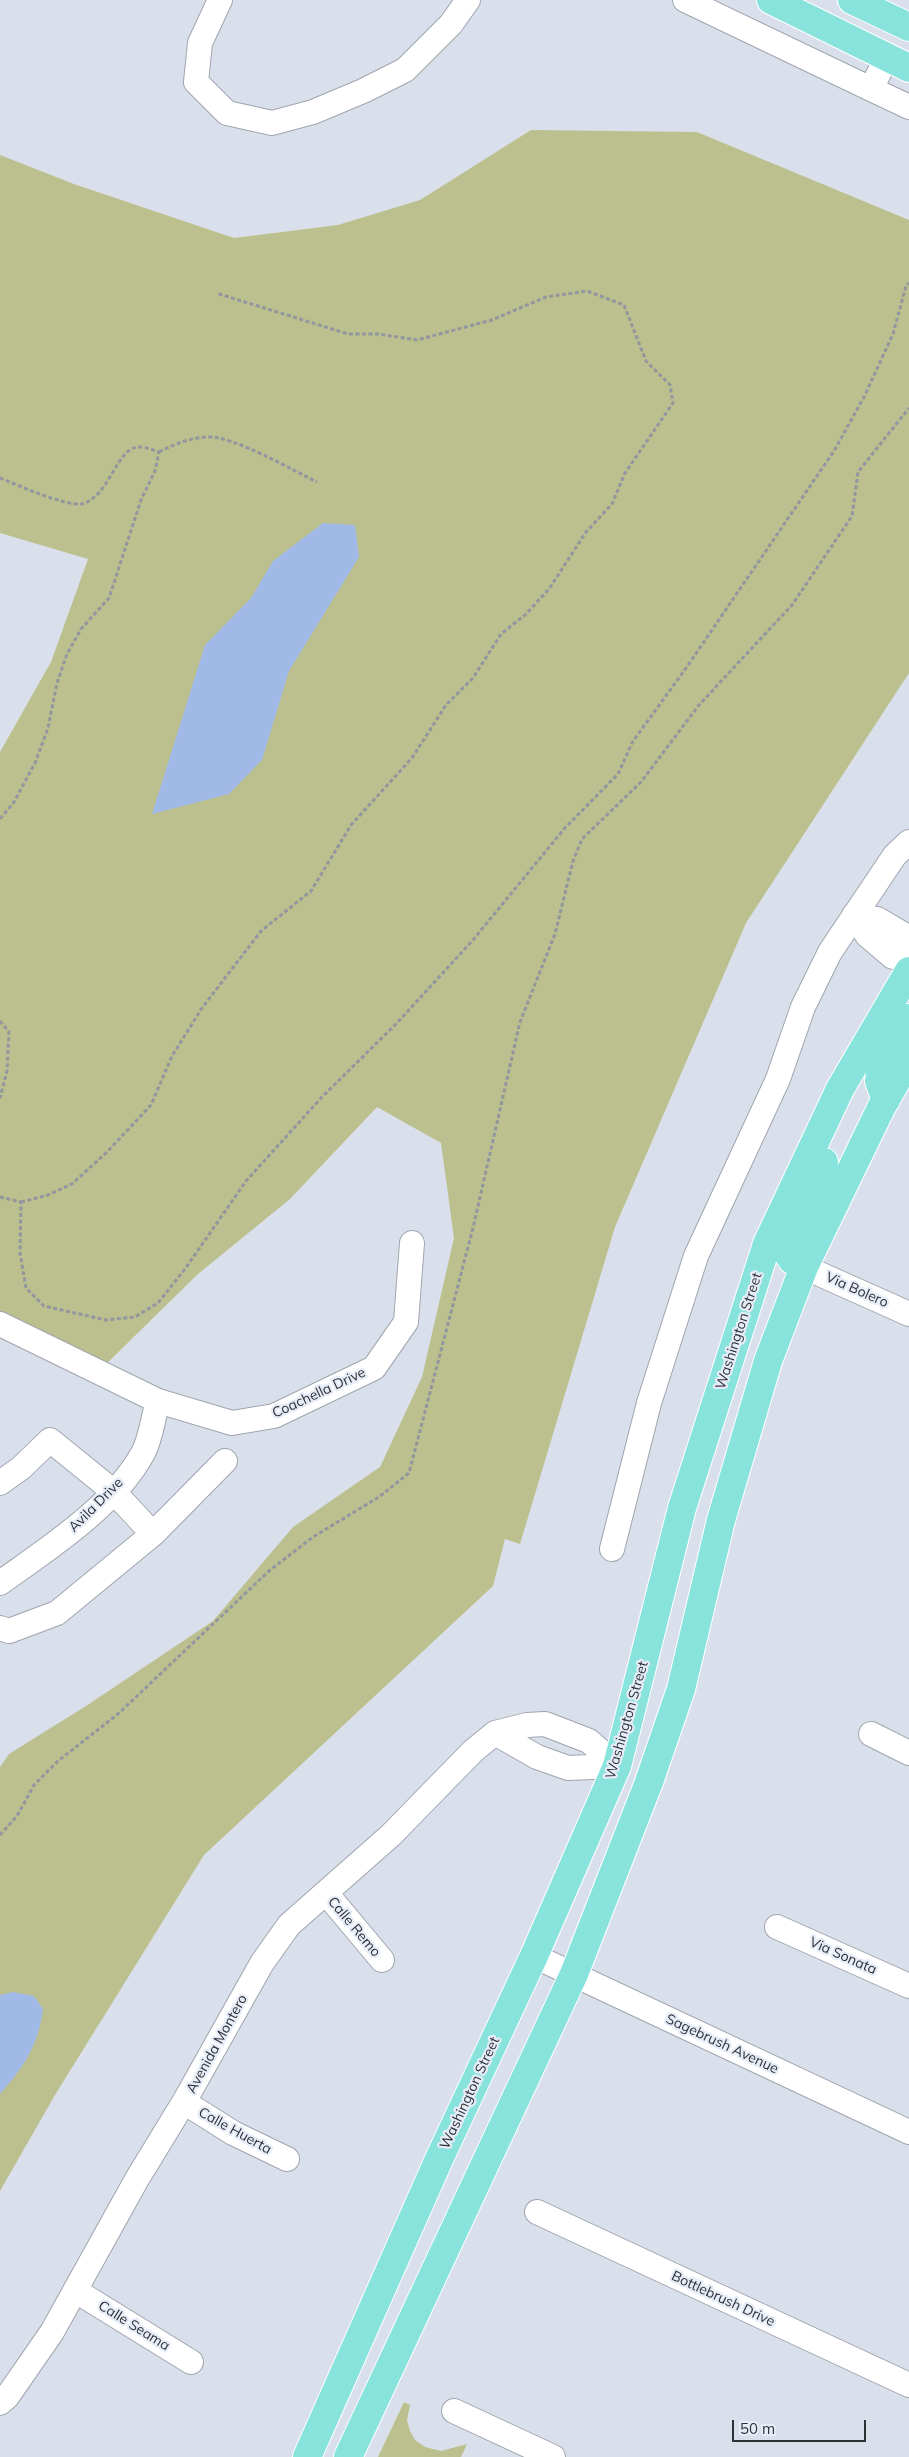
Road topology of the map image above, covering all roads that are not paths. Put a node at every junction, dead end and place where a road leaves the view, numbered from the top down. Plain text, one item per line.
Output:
1 (220, 0) edge
2 (468, 0) edge
3 (684, 0) edge
4 (852, 0) edge
5 (777, 1) edge
6 (909, 27) edge
7 (898, 63) edge
8 (871, 89) junction
9 (909, 107) edge
10 (909, 842) edge
11 (854, 915) junction
12 (909, 940) edge
13 (909, 957) edge
14 (909, 971) edge
15 (909, 1018) edge
16 (909, 1059) edge
17 (886, 1100) junction
18 (821, 1128) junction
19 (412, 1242) dead end
20 (804, 1267) junction
21 (909, 1314) edge
22 (0, 1324) edge
23 (158, 1401) junction
24 (225, 1461) dead end
25 (0, 1483) edge
26 (114, 1492) junction
27 (153, 1534) junction
28 (612, 1549) dead end
29 (0, 1583) edge
30 (0, 1628) edge
31 (562, 1731) junction
32 (495, 1733) junction
33 (871, 1734) dead end
34 (909, 1753) edge
35 (553, 1762) junction
36 (617, 1766) junction
37 (326, 1893) junction
38 (777, 1926) dead end
39 (534, 1956) junction
40 (382, 1960) dead end
41 (574, 1974) junction
42 (909, 1986) edge
43 (184, 2102) junction
44 (909, 2132) edge
45 (286, 2159) dead end
46 (537, 2212) dead end
47 (76, 2291) junction
48 (191, 2362) dead end
49 (909, 2386) edge
50 (0, 2403) edge
51 (454, 2411) dead end
52 (307, 2457) edge
53 (348, 2457) edge
54 (553, 2457) edge

1 - 2 street
3 - 8 street
4 - 6 main road
5 - 7 main road
7 - 8 street
8 - 9 street
10 - 11 street
11 - 12 street
11 - 13 street
11 - 28 street
14 - 18 main road, Washington Street
15 - 17 main road
16 - 17 main road
17 - 20 main road
18 - 20 main road
18 - 36 main road, Washington Street
19 - 23 street, Coachella Drive
20 - 21 street, Via Bolero
20 - 41 main road
22 - 23 street, Coachella Drive
23 - 26 street, Avila Drive
24 - 27 street
25 - 26 street
26 - 27 street
26 - 29 street, Avila Drive
27 - 30 street
31 - 32 street, Avenida Montero
31 - 35 street
31 - 36 street, Avenida Montero
32 - 35 street
32 - 37 street, Avenida Montero
33 - 34 street
35 - 36 street
36 - 39 main road, Washington Street
37 - 40 street, Calle Remo
37 - 43 street, Avenida Montero
38 - 42 street, Via Sonata
39 - 41 street, Sagebrush Avenue
39 - 52 main road, Washington Street
41 - 44 street, Sagebrush Avenue
41 - 53 main road
43 - 45 street, Calle Huerta
43 - 47 street, Avenida Montero
46 - 49 street, Bottlebrush Drive
47 - 48 street, Calle Seama
47 - 50 street, Avenida Montero
51 - 54 street

